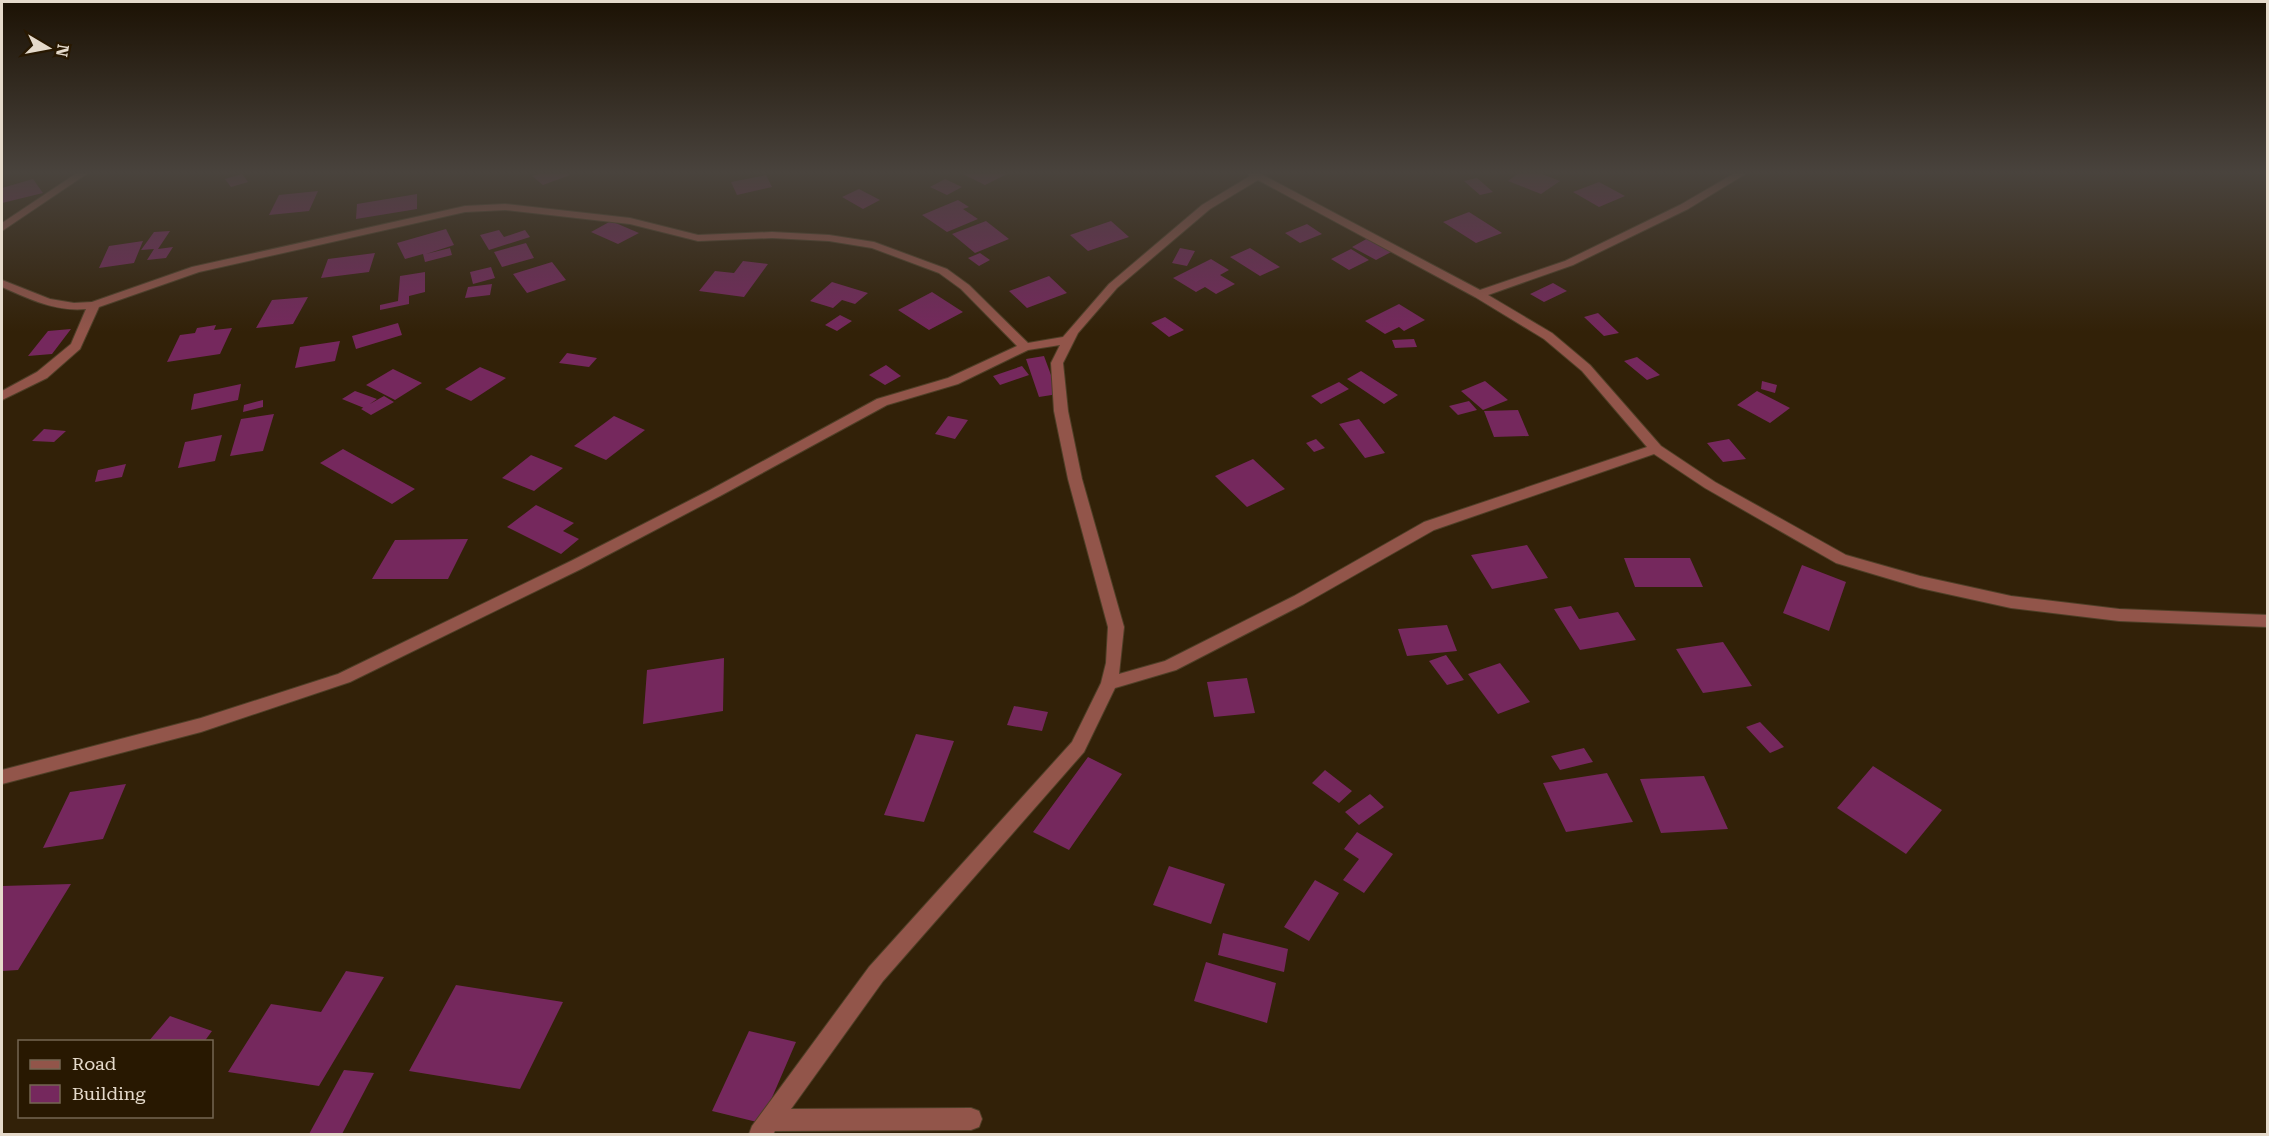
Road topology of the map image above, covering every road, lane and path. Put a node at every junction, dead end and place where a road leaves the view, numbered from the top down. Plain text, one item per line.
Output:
1 (389, 226) edge
2 (650, 226) edge
3 (1184, 226) edge
4 (1350, 226) edge
5 (1645, 226) edge
6 (2, 283) edge
7 (1479, 294) junction
8 (94, 305) junction
9 (1067, 340) junction
10 (1025, 346) junction
11 (2, 396) edge
12 (1656, 449) junction
13 (2268, 621) edge
14 (1109, 683) junction
15 (2, 777) edge
16 (971, 1119) dead end
17 (765, 1127) edge

1 - 8 street
2 - 10 street
3 - 9 street
4 - 7 street
5 - 7 street
6 - 8 street
7 - 12 street
8 - 11 street
9 - 10 street
9 - 14 street
10 - 15 street
12 - 13 street
12 - 14 street
14 - 17 street
16 - 17 street

